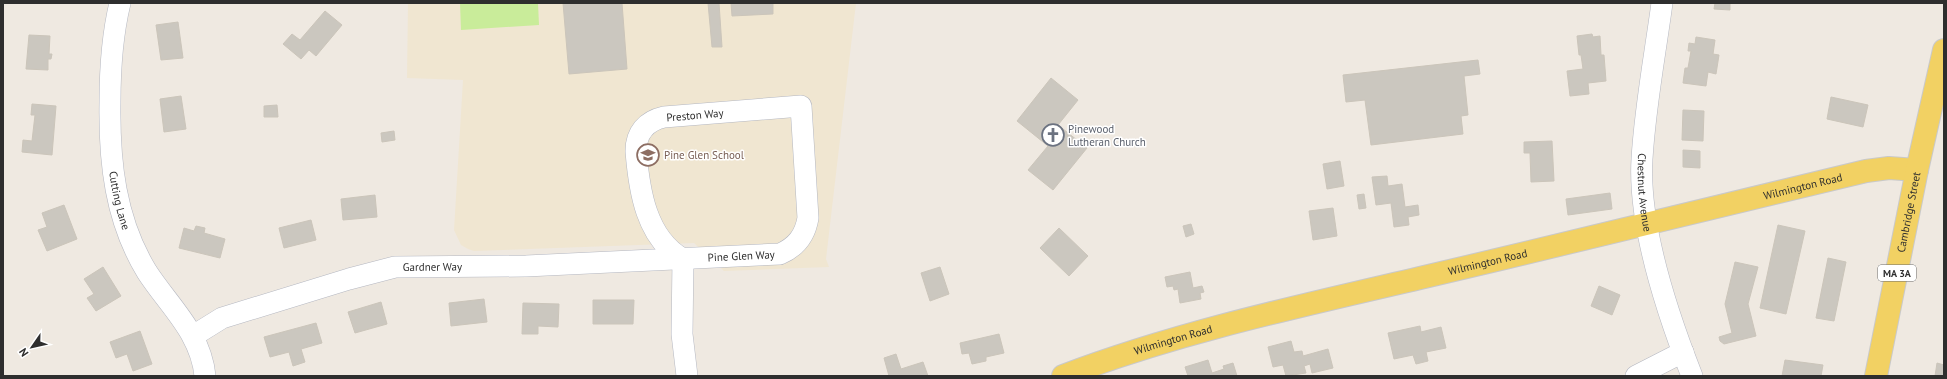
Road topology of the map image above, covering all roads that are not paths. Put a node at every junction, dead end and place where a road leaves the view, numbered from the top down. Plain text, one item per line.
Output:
1 (120, 3) edge
2 (1662, 3) edge
3 (1944, 50) edge
4 (802, 106) joint
5 (1917, 170) junction
6 (1647, 225) junction
7 (684, 259) junction
8 (193, 336) junction
9 (1683, 352) junction
10 (205, 376) edge
11 (687, 376) edge
12 (1063, 376) edge
13 (1636, 376) edge
14 (1692, 376) edge
15 (1876, 376) edge

1 - 8 street, Cutting Lane
2 - 6 street, Chestnut Avenue
3 - 5 main road, Cambridge Street / MA 3A
4 - 7 street, Pine Glen Way
4 - 7 street, Preston Way
5 - 6 main road, Wilmington Road
5 - 15 main road, Cambridge Street / MA 3A
6 - 9 street, Chestnut Avenue
6 - 12 main road, Wilmington Road
7 - 8 street, Gardner Way
7 - 11 street
8 - 10 street, Cutting Lane
9 - 13 street
9 - 14 street, Chestnut Avenue

